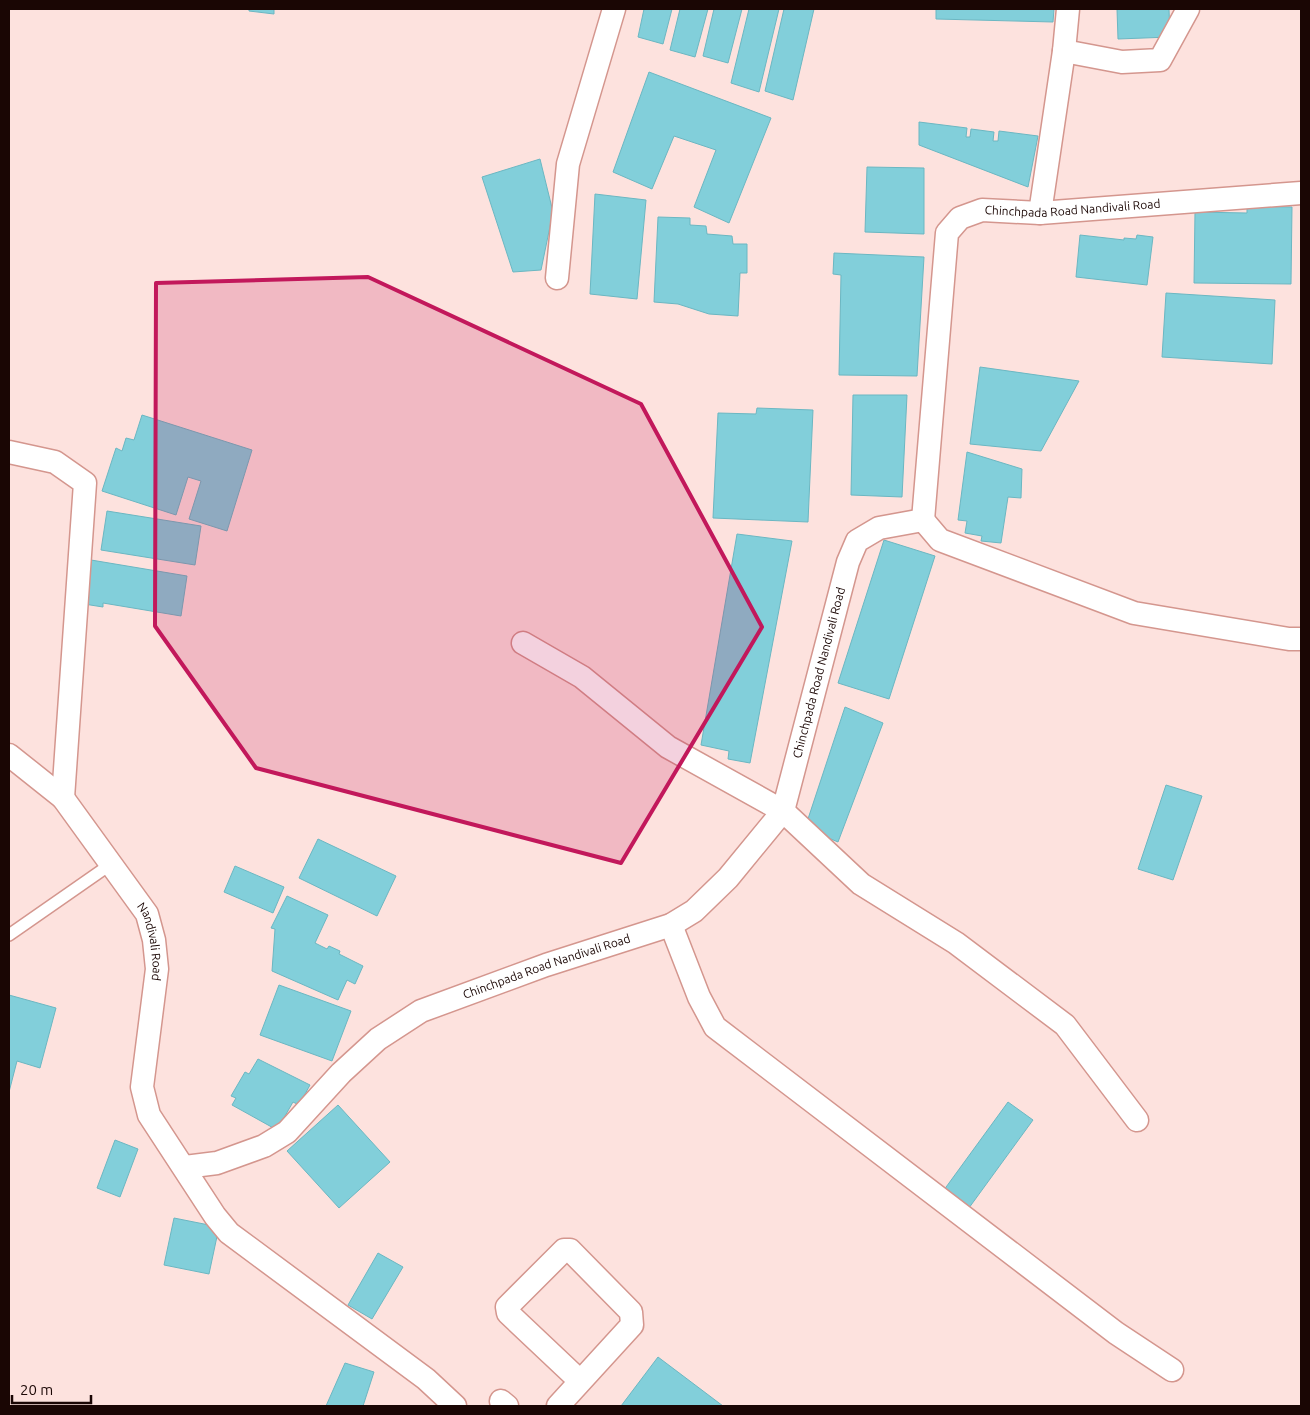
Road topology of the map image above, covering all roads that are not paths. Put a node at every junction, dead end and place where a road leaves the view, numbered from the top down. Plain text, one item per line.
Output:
1 (614, 9) edge
2 (1068, 9) edge
3 (1188, 9) edge
4 (1064, 51) junction
5 (1301, 193) edge
6 (1040, 213) junction
7 (557, 278) dead end
8 (9, 452) edge
9 (923, 520) junction
10 (1301, 638) edge
11 (523, 643) dead end
12 (9, 755) edge
13 (63, 798) junction
14 (783, 810) junction
15 (111, 864) junction
16 (671, 925) junction
17 (9, 934) edge
18 (1137, 1120) dead end
19 (185, 1167) junction
20 (1172, 1370) dead end
21 (580, 1381) junction
22 (455, 1406) edge
23 (558, 1406) edge

1 - 7 street
2 - 4 street
3 - 4 street
4 - 6 street
5 - 6 street, Chinchpada Road Nandivali Road
6 - 9 street, Chinchpada Road Nandivali Road
8 - 13 street
9 - 10 street
9 - 14 street, Chinchpada Road Nandivali Road
11 - 14 street
12 - 13 street, Nandivali Road
13 - 15 street, Nandivali Road
14 - 16 street, Chinchpada Road Nandivali Road
14 - 18 street
15 - 17 lane
15 - 19 street, Nandivali Road
16 - 19 street, Chinchpada Road Nandivali Road
16 - 20 street
19 - 22 street, Nandivali Road
21 - 21 street
21 - 23 street

